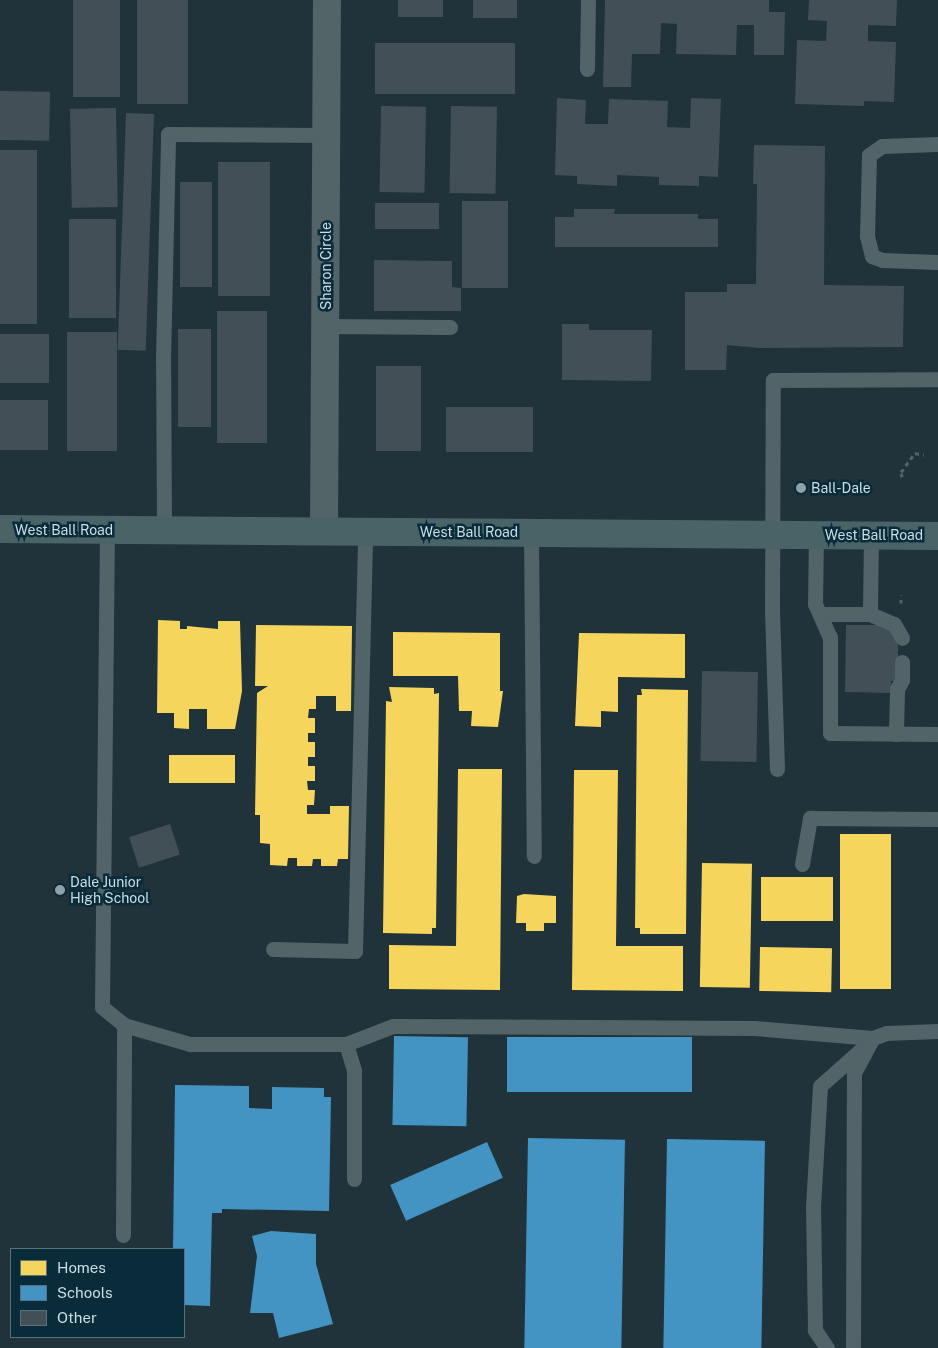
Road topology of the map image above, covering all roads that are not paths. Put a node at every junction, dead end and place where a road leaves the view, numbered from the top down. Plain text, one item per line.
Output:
1 (327, 0) edge
2 (588, 0) edge
3 (587, 69) dead end
4 (326, 135) junction
5 (938, 144) edge
6 (938, 262) edge
7 (325, 326) junction
8 (450, 327) dead end
9 (938, 379) edge
10 (0, 529) edge
11 (108, 530) junction
12 (164, 530) junction
13 (324, 531) junction
14 (365, 532) junction
15 (531, 533) junction
16 (774, 535) junction
17 (816, 535) junction
18 (871, 535) junction
19 (938, 536) edge
20 (820, 614) junction
21 (870, 614) junction
22 (902, 638) dead end
23 (902, 662) dead end
24 (896, 734) junction
25 (938, 734) edge
26 (777, 769) dead end
27 (938, 818) edge
28 (534, 856) dead end
29 (802, 864) dead end
30 (273, 949) dead end
31 (124, 1025) junction
32 (938, 1031) edge
33 (873, 1038) junction
34 (346, 1044) junction
35 (354, 1179) dead end
36 (122, 1235) dead end
37 (827, 1348) edge
38 (853, 1348) edge

1 - 4 street, Sharon Circle
2 - 3 lane
4 - 7 street, Sharon Circle
4 - 12 lane
5 - 6 lane
7 - 8 lane
7 - 13 street, Sharon Circle
9 - 16 lane
10 - 11 main road, West Ball Road
11 - 12 main road, West Ball Road
11 - 31 lane
12 - 13 main road, West Ball Road
13 - 14 main road, West Ball Road
14 - 15 main road, West Ball Road
14 - 30 lane
15 - 16 main road, West Ball Road
15 - 28 lane
16 - 17 main road, West Ball Road
16 - 26 lane
17 - 18 main road, West Ball Road
17 - 20 lane
18 - 19 main road, West Ball Road
18 - 21 lane
20 - 21 lane
20 - 24 lane
21 - 22 lane
23 - 24 lane
24 - 25 lane
27 - 29 lane
31 - 34 lane
31 - 36 lane
32 - 33 lane
33 - 34 lane
33 - 37 lane
33 - 38 lane
34 - 35 lane

